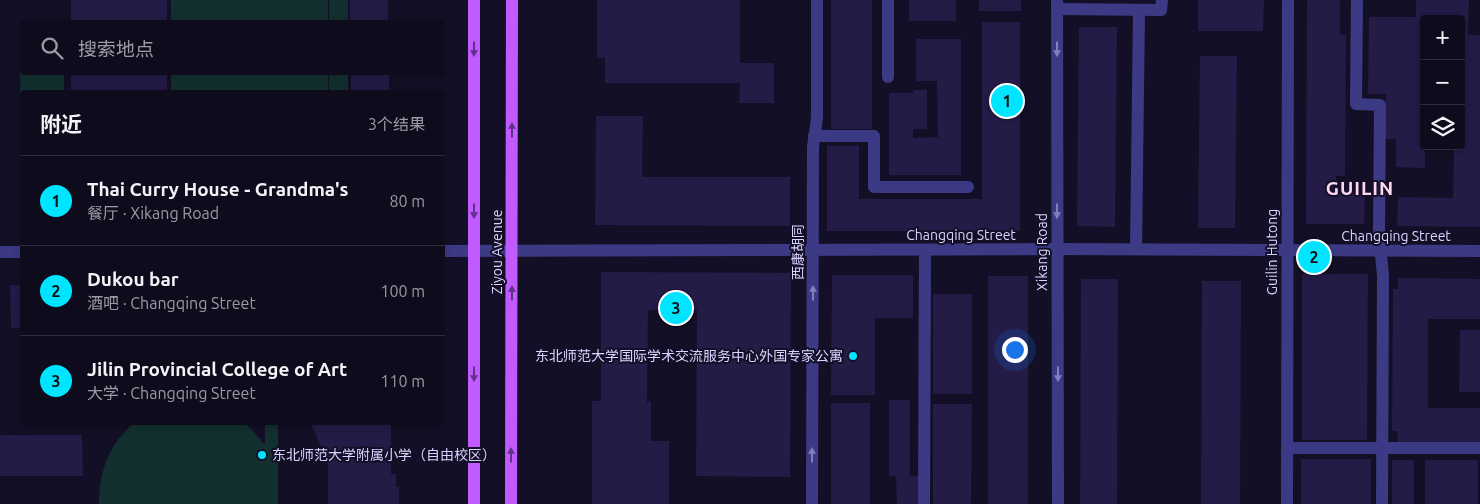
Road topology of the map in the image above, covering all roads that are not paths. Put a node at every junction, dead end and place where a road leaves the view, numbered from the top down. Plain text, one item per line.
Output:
1 (474, 0) edge
2 (512, 0) edge
3 (817, 0) edge
4 (888, 0) edge
5 (1162, 0) edge
6 (1288, 0) edge
7 (1357, 0) edge
8 (1057, 5) edge
9 (1139, 10) junction
10 (888, 77) dead end
11 (814, 136) junction
12 (968, 187) dead end
13 (1058, 249) junction
14 (1136, 249) junction
15 (813, 250) junction
16 (925, 250) junction
17 (1287, 250) junction
18 (1381, 250) junction
19 (445, 251) edge
20 (474, 251) junction
21 (512, 251) junction
22 (1480, 251) edge
23 (0, 252) edge
24 (20, 252) edge
25 (1287, 448) junction
26 (1382, 448) junction
27 (1480, 448) edge
28 (474, 504) edge
29 (511, 504) edge
30 (812, 504) edge
31 (924, 504) edge
32 (1058, 504) edge
33 (1287, 504) edge
34 (1382, 504) edge

1 -> 20 main road, Ziyou Avenue
21 -> 2 main road, Ziyou Avenue
3 - 11 street, 西康胡同
4 - 10 street
5 - 9 street
6 - 17 street, Guilin Hutong
7 - 18 street
8 - 9 street
8 -> 13 street, Xikang Road
9 - 14 street
11 - 12 street
11 - 15 street, 西康胡同
13 - 14 street, Changqing Street
13 - 16 street, Changqing Street
13 -> 32 street, Xikang Road
14 - 17 street, Changqing Street
15 - 16 street, Changqing Street
15 - 21 street, Changqing Street
30 -> 15 street, 西康胡同
16 - 31 street
17 - 18 street, Changqing Street
17 - 25 street, Guilin Hutong
18 - 22 street, Changqing Street
18 - 26 street
19 - 20 street, Changqing Street
20 - 21 street, Changqing Street
20 -> 28 main road, Ziyou Avenue
29 -> 21 main road, Ziyou Avenue
23 - 24 street
25 - 26 street
25 - 33 street, Guilin Hutong
26 - 27 street
26 - 34 street

